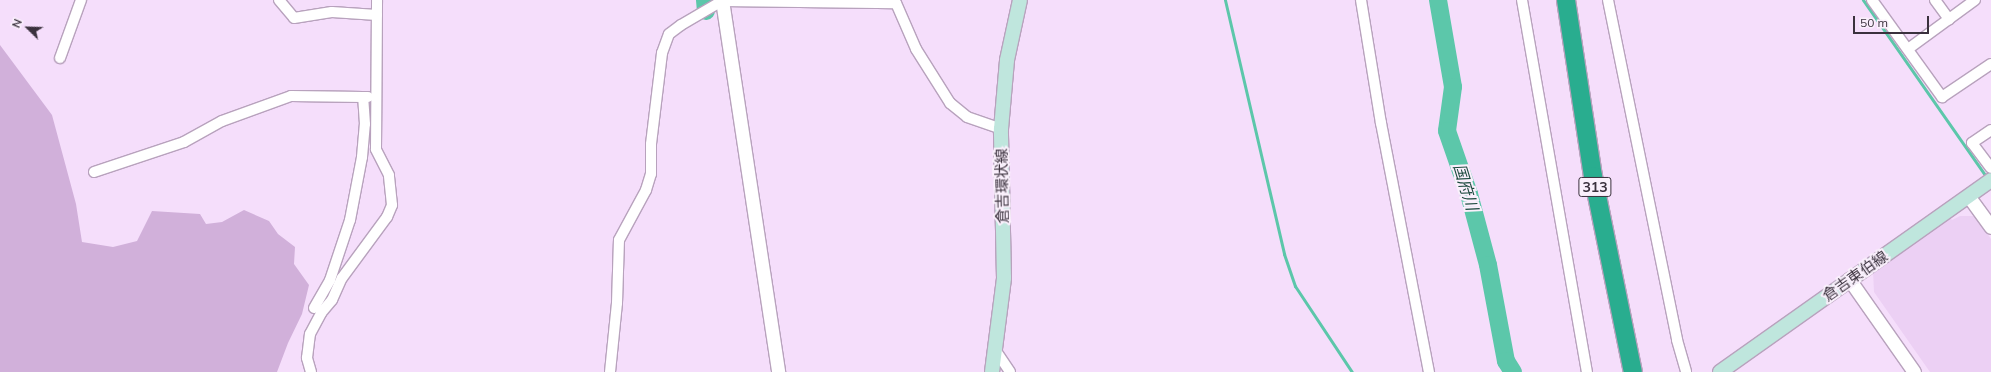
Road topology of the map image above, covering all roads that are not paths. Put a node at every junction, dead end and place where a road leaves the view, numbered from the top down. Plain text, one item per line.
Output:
1 (80, 0) edge
2 (279, 0) edge
3 (377, 0) edge
4 (722, 0) edge
5 (1020, 0) edge
6 (1361, 0) edge
7 (1522, 0) edge
8 (1566, 0) edge
9 (1577, 0) edge
10 (1608, 0) edge
11 (1872, 0) edge
12 (1935, 0) edge
13 (1975, 0) edge
14 (377, 15) junction
15 (1949, 19) junction
16 (1908, 49) junction
17 (60, 58) dead end
18 (1991, 64) edge
19 (376, 96) junction
20 (363, 98) junction
21 (1001, 130) junction
22 (1991, 130) edge
23 (1991, 168) edge
24 (94, 172) dead end
25 (1991, 180) edge
26 (1969, 197) junction
27 (1991, 227) edge
28 (1849, 279) junction
29 (314, 308) dead end
30 (996, 351) junction
31 (311, 372) edge
32 (610, 372) edge
33 (778, 372) edge
34 (992, 372) edge
35 (1010, 372) edge
36 (1429, 372) edge
37 (1587, 372) edge
38 (1633, 372) edge
39 (1644, 372) edge
40 (1686, 372) edge
41 (1720, 372) edge
42 (1914, 372) edge

1 - 17 street
2 - 14 street
3 - 14 street
4 - 21 street
4 - 32 street
4 - 33 street
5 - 21 main road, 倉吉環状線
6 - 36 street
7 - 37 street
8 - 38 highway, 313
9 - 39 highway, 313
10 - 40 street
11 - 16 street
12 - 15 street
13 - 15 street
14 - 19 street
15 - 16 street
16 - 18 street
19 - 20 street
19 - 31 street
20 - 24 street
20 - 29 street
21 - 30 main road, 倉吉環状線
22 - 23 street
25 - 26 main road, 倉吉東伯線
26 - 27 street
26 - 28 main road, 倉吉東伯線
28 - 41 main road, 倉吉東伯線
28 - 42 street
30 - 34 main road, 倉吉環状線
30 - 35 street

